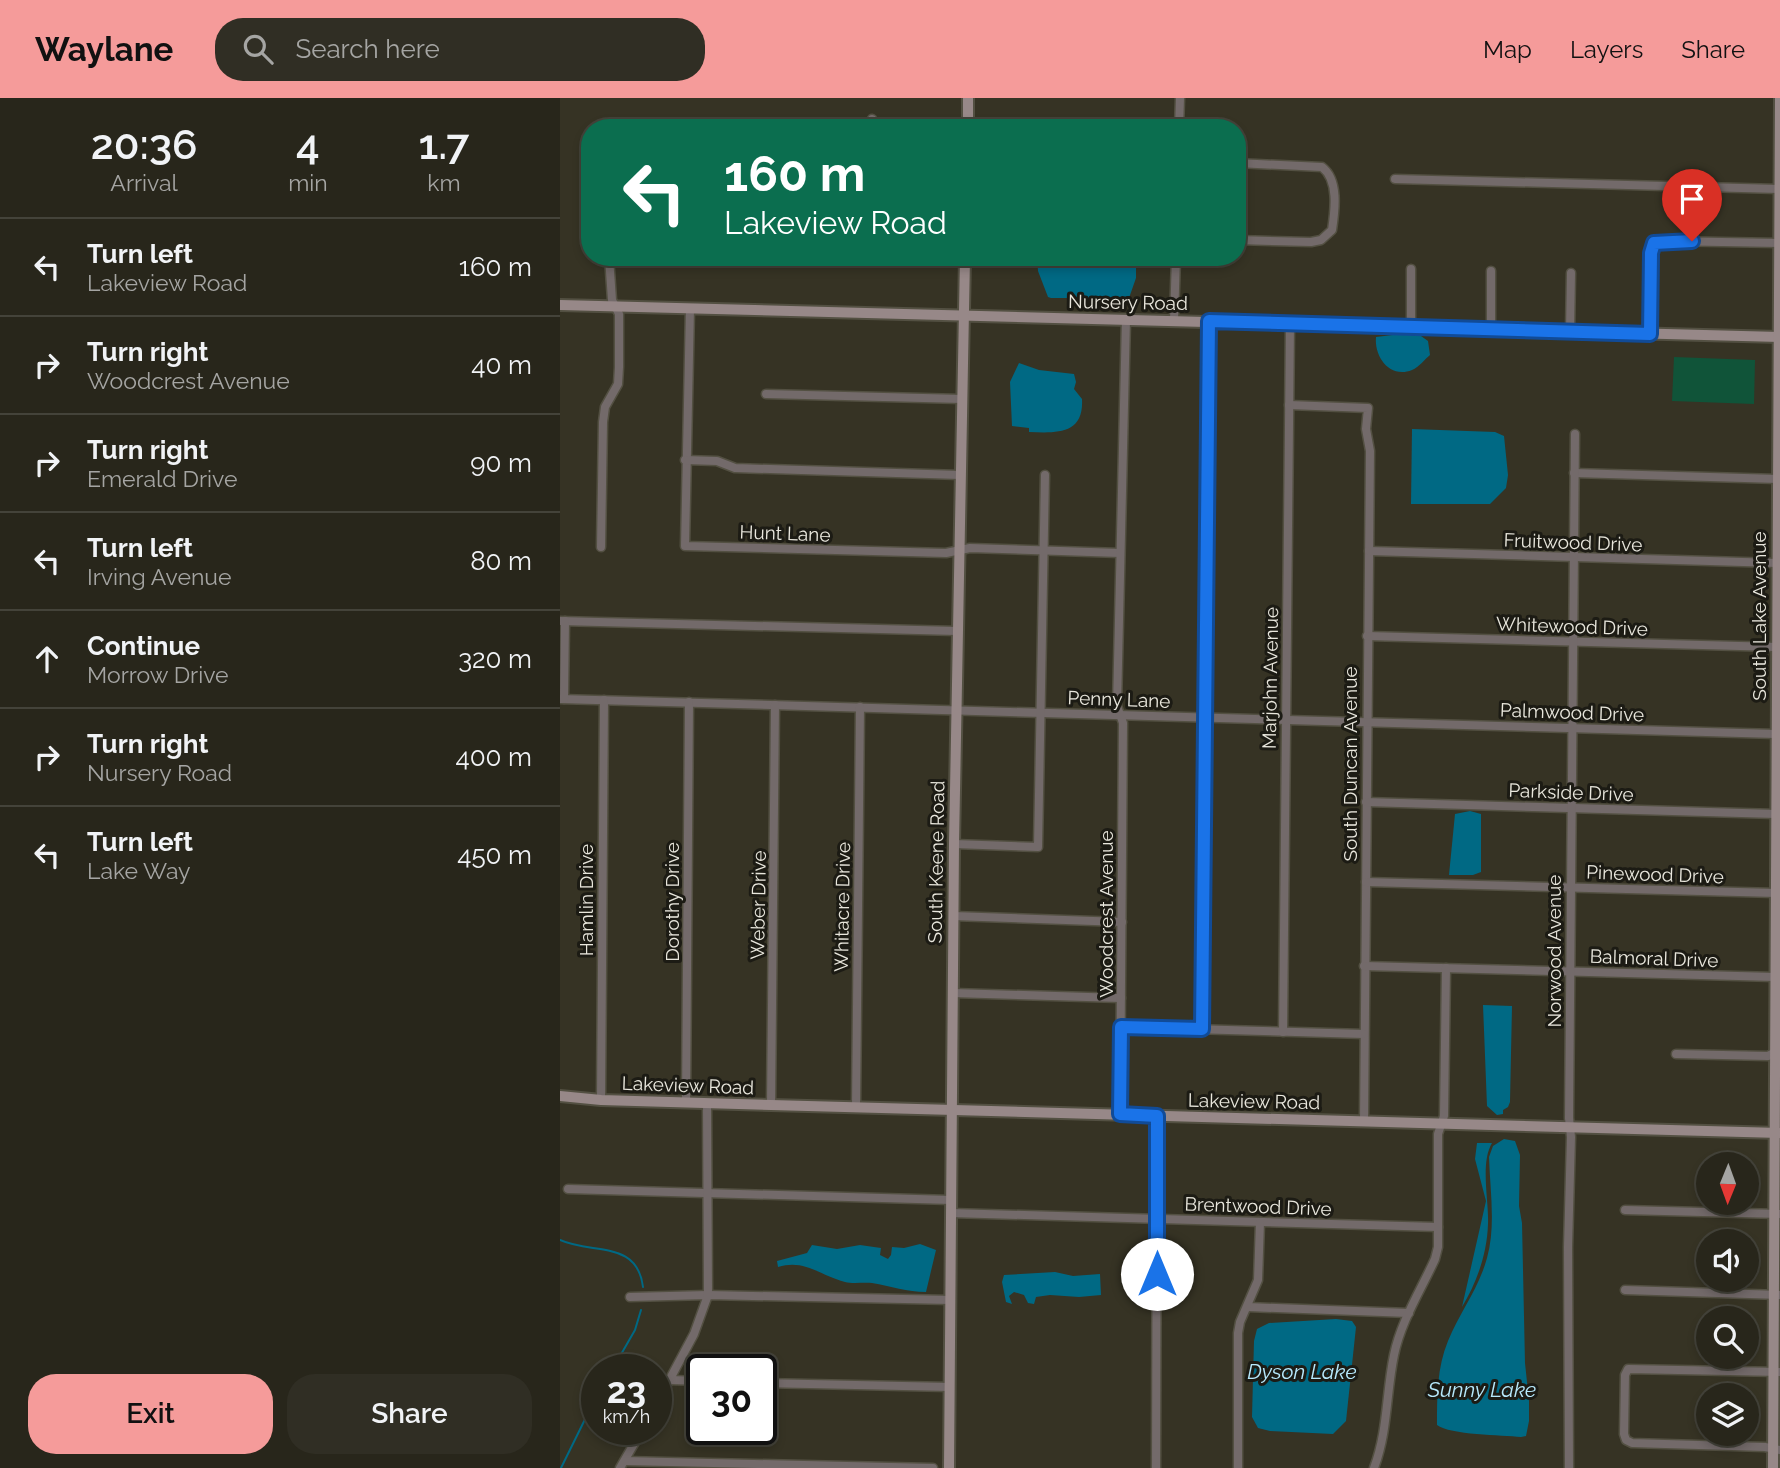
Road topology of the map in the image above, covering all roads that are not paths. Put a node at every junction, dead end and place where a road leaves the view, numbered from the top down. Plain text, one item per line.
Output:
1 (968, 98) edge
2 (1180, 98) edge
3 (1780, 98) edge
4 (968, 119) edge
5 (1179, 119) edge
6 (1246, 163) edge
7 (1395, 179) dead end
8 (1779, 189) edge
9 (1246, 240) edge
10 (1779, 243) edge
11 (610, 266) edge
12 (965, 266) edge
13 (1176, 266) edge
14 (1411, 269) dead end
15 (1492, 271) dead end
16 (1571, 273) dead end
17 (560, 304) edge
18 (617, 306) junction
19 (690, 308) junction
20 (963, 316) junction
21 (1126, 319) junction
22 (1174, 320) junction
23 (1209, 321) junction
24 (1290, 324) junction
25 (1411, 327) junction
26 (1491, 330) junction
27 (1570, 332) junction
28 (1650, 334) junction
29 (1779, 337) edge
30 (766, 394) dead end
31 (962, 399) junction
32 (1289, 405) junction
33 (1575, 434) dead end
34 (1779, 436) edge
35 (685, 460) junction
36 (1574, 473) junction
37 (960, 475) junction
38 (1045, 475) dead end
39 (1778, 479) junction
40 (1779, 535) edge
41 (601, 547) dead end
42 (959, 550) junction
43 (1043, 551) junction
44 (1369, 551) junction
45 (1121, 553) junction
46 (1573, 557) junction
47 (1777, 563) junction
48 (1779, 617) edge
49 (562, 621) edge
50 (957, 631) junction
51 (1367, 636) junction
52 (1572, 642) junction
53 (1777, 647) junction
54 (562, 699) edge
55 (604, 700) junction
56 (1778, 701) edge
57 (689, 702) junction
58 (775, 705) junction
59 (860, 707) junction
60 (956, 710) junction
61 (1040, 712) junction
62 (1121, 714) junction
63 (1204, 717) junction
64 (1285, 719) junction
65 (1366, 722) junction
66 (1572, 728) junction
67 (1776, 734) junction
68 (1778, 787) edge
69 (1366, 802) junction
70 (1571, 808) junction
71 (1776, 814) junction
72 (954, 844) junction
73 (1778, 872) edge
74 (1366, 882) junction
75 (1570, 888) junction
76 (1776, 894) junction
77 (953, 916) junction
78 (1122, 922) junction
79 (1364, 966) junction
80 (1446, 968) junction
81 (1570, 971) junction
82 (1775, 978) junction
83 (953, 993) junction
84 (1121, 999) junction
85 (1121, 1027) junction
86 (1202, 1029) junction
87 (1283, 1032) junction
88 (1364, 1034) junction
89 (1777, 1050) edge
90 (1676, 1054) dead end
91 (560, 1096) edge
92 (601, 1100) junction
93 (687, 1103) junction
94 (708, 1103) junction
95 (771, 1105) junction
96 (856, 1107) junction
97 (952, 1110) junction
98 (1120, 1114) junction
99 (1157, 1116) junction
100 (1364, 1121) junction
101 (1441, 1124) junction
102 (1570, 1128) junction
103 (1777, 1133) edge
104 (568, 1189) dead end
105 (708, 1194) junction
106 (951, 1200) junction
107 (1625, 1210) dead end
108 (951, 1213) junction
109 (1777, 1214) edge
110 (1157, 1219) junction
111 (1260, 1222) junction
112 (1438, 1227) junction
113 (1625, 1290) dead end
114 (708, 1295) junction
115 (1777, 1295) edge
116 (630, 1297) dead end
117 (951, 1300) junction
118 (1248, 1307) junction
119 (1409, 1313) junction
120 (1777, 1372) edge
121 (672, 1376) edge
122 (777, 1382) edge
123 (950, 1387) junction
124 (634, 1445) edge
125 (1777, 1449) edge
126 (623, 1464) edge
127 (933, 1468) edge
128 (949, 1468) edge
129 (1156, 1468) edge
130 (1238, 1468) edge
131 (1374, 1468) edge
132 (1569, 1468) edge
133 (1773, 1468) edge

1 - 4 street
2 - 5 street
3 - 8 street, South Lake Avenue
6 - 9 street
7 - 8 street
8 - 10 street, South Lake Avenue
10 - 28 street
10 - 29 street, South Lake Avenue
11 - 18 street
12 - 20 street, South Keene Road
13 - 22 street
14 - 25 street
15 - 26 street
16 - 27 street
17 - 18 street, Nursery Road
18 - 19 street, Nursery Road
18 - 41 street
19 - 20 street, Nursery Road
19 - 35 street, Hunt Lane
20 - 21 street, Nursery Road
20 - 31 street, South Keene Road
21 - 22 street, Nursery Road
21 - 45 street, Woodcrest Avenue
22 - 23 street, Nursery Road
23 - 24 street, Nursery Road
23 - 63 street
24 - 25 street, Nursery Road
24 - 32 street, Marjohn Avenue
25 - 26 street, Nursery Road
26 - 27 street, Nursery Road
27 - 28 street, Nursery Road
28 - 29 street, Nursery Road
29 - 34 street, South Lake Avenue
30 - 31 street
31 - 37 street, South Keene Road
32 - 44 street, South Duncan Avenue
32 - 64 street, Marjohn Avenue
33 - 36 street, Norwood Avenue
34 - 39 street, South Lake Avenue
35 - 37 street
35 - 42 street, Hunt Lane
36 - 39 street
36 - 46 street, Norwood Avenue
37 - 42 street, South Keene Road
38 - 43 street
39 - 40 street, South Lake Avenue
40 - 47 street, South Lake Avenue
42 - 43 street, Hunt Lane
42 - 50 street, South Keene Road
43 - 45 street, Hunt Lane
43 - 61 street
44 - 46 street, Fruitwood Drive
44 - 51 street, South Duncan Avenue
45 - 62 street, Woodcrest Avenue
46 - 47 street, Fruitwood Drive
46 - 52 street, Norwood Avenue
47 - 48 street, South Lake Avenue
48 - 53 street, South Lake Avenue
49 - 50 street
49 - 54 street
50 - 60 street, South Keene Road
51 - 52 street, Whitewood Drive
51 - 65 street, South Duncan Avenue
52 - 53 street, Whitewood Drive
52 - 66 street, Norwood Avenue
53 - 56 street, South Lake Avenue
54 - 55 street, Penny Lane
55 - 57 street, Penny Lane
55 - 92 street, Hamlin Drive
56 - 67 street, South Lake Avenue
57 - 58 street, Penny Lane
57 - 93 street, Dorothy Drive
58 - 59 street, Penny Lane
58 - 95 street, Weber Drive
59 - 60 street, Penny Lane
59 - 96 street, Whitacre Drive
60 - 61 street, Penny Lane
60 - 72 street, South Keene Road
61 - 62 street, Penny Lane
61 - 72 street
62 - 63 street, Penny Lane
62 - 78 street, Woodcrest Avenue
63 - 64 street, Penny Lane
63 - 86 street
64 - 65 street, Penny Lane
64 - 87 street, Marjohn Avenue
65 - 66 street, Palmwood Drive
65 - 69 street, South Duncan Avenue
66 - 67 street, Palmwood Drive
66 - 70 street, Norwood Avenue
67 - 68 street, South Lake Avenue
68 - 71 street, South Lake Avenue
69 - 70 street, Parkside Drive
69 - 74 street, South Duncan Avenue
70 - 71 street, Parkside Drive
70 - 75 street, Norwood Avenue
71 - 73 street, South Lake Avenue
72 - 77 street, South Keene Road
73 - 76 street, South Lake Avenue
74 - 75 street, Pinewood Drive
74 - 79 street, South Duncan Avenue
75 - 76 street, Pinewood Drive
75 - 81 street, Norwood Avenue
76 - 82 street, South Lake Avenue
77 - 78 street
77 - 83 street, South Keene Road
78 - 84 street, Woodcrest Avenue
79 - 80 street, Balmoral Drive
79 - 88 street, South Duncan Avenue
80 - 81 street, Balmoral Drive
80 - 101 street
81 - 82 street, Balmoral Drive
81 - 102 street, Norwood Avenue
82 - 89 street, South Lake Avenue
83 - 84 street
83 - 97 street, South Keene Road
84 - 85 street, Woodcrest Avenue
85 - 86 street
85 - 98 street, Woodcrest Avenue
86 - 87 street
87 - 88 street
88 - 100 street, South Duncan Avenue
89 - 90 street
89 - 103 street, South Lake Avenue
91 - 92 street, Lakeview Road
92 - 93 street, Lakeview Road
93 - 94 street, Lakeview Road
94 - 95 street, Lakeview Road
94 - 105 street
95 - 96 street, Lakeview Road
96 - 97 street, Lakeview Road
97 - 98 street, Lakeview Road
97 - 106 street, South Keene Road
98 - 99 street, Lakeview Road
99 - 100 street, Lakeview Road
99 - 110 street
100 - 101 street, Lakeview Road
101 - 102 street, Lakeview Road
101 - 112 street
102 - 103 street, Lakeview Road
102 - 132 street, Norwood Avenue
103 - 109 street, South Lake Avenue
104 - 105 street
105 - 106 street
105 - 114 street
106 - 108 street, South Keene Road
107 - 109 street
108 - 110 street, Brentwood Drive
108 - 117 street, South Keene Road
109 - 115 street, South Lake Avenue
110 - 111 street, Brentwood Drive
110 - 129 street
111 - 112 street, Brentwood Drive
111 - 118 street
112 - 119 street
113 - 115 street
114 - 116 street
114 - 117 street
114 - 121 street
115 - 120 street, South Lake Avenue
117 - 123 street, South Keene Road
118 - 119 street
118 - 130 street
119 - 131 street
120 - 125 street, South Lake Avenue
120 - 125 street
122 - 123 street
123 - 128 street, South Keene Road
124 - 126 street
125 - 133 street, South Lake Avenue
126 - 127 street

